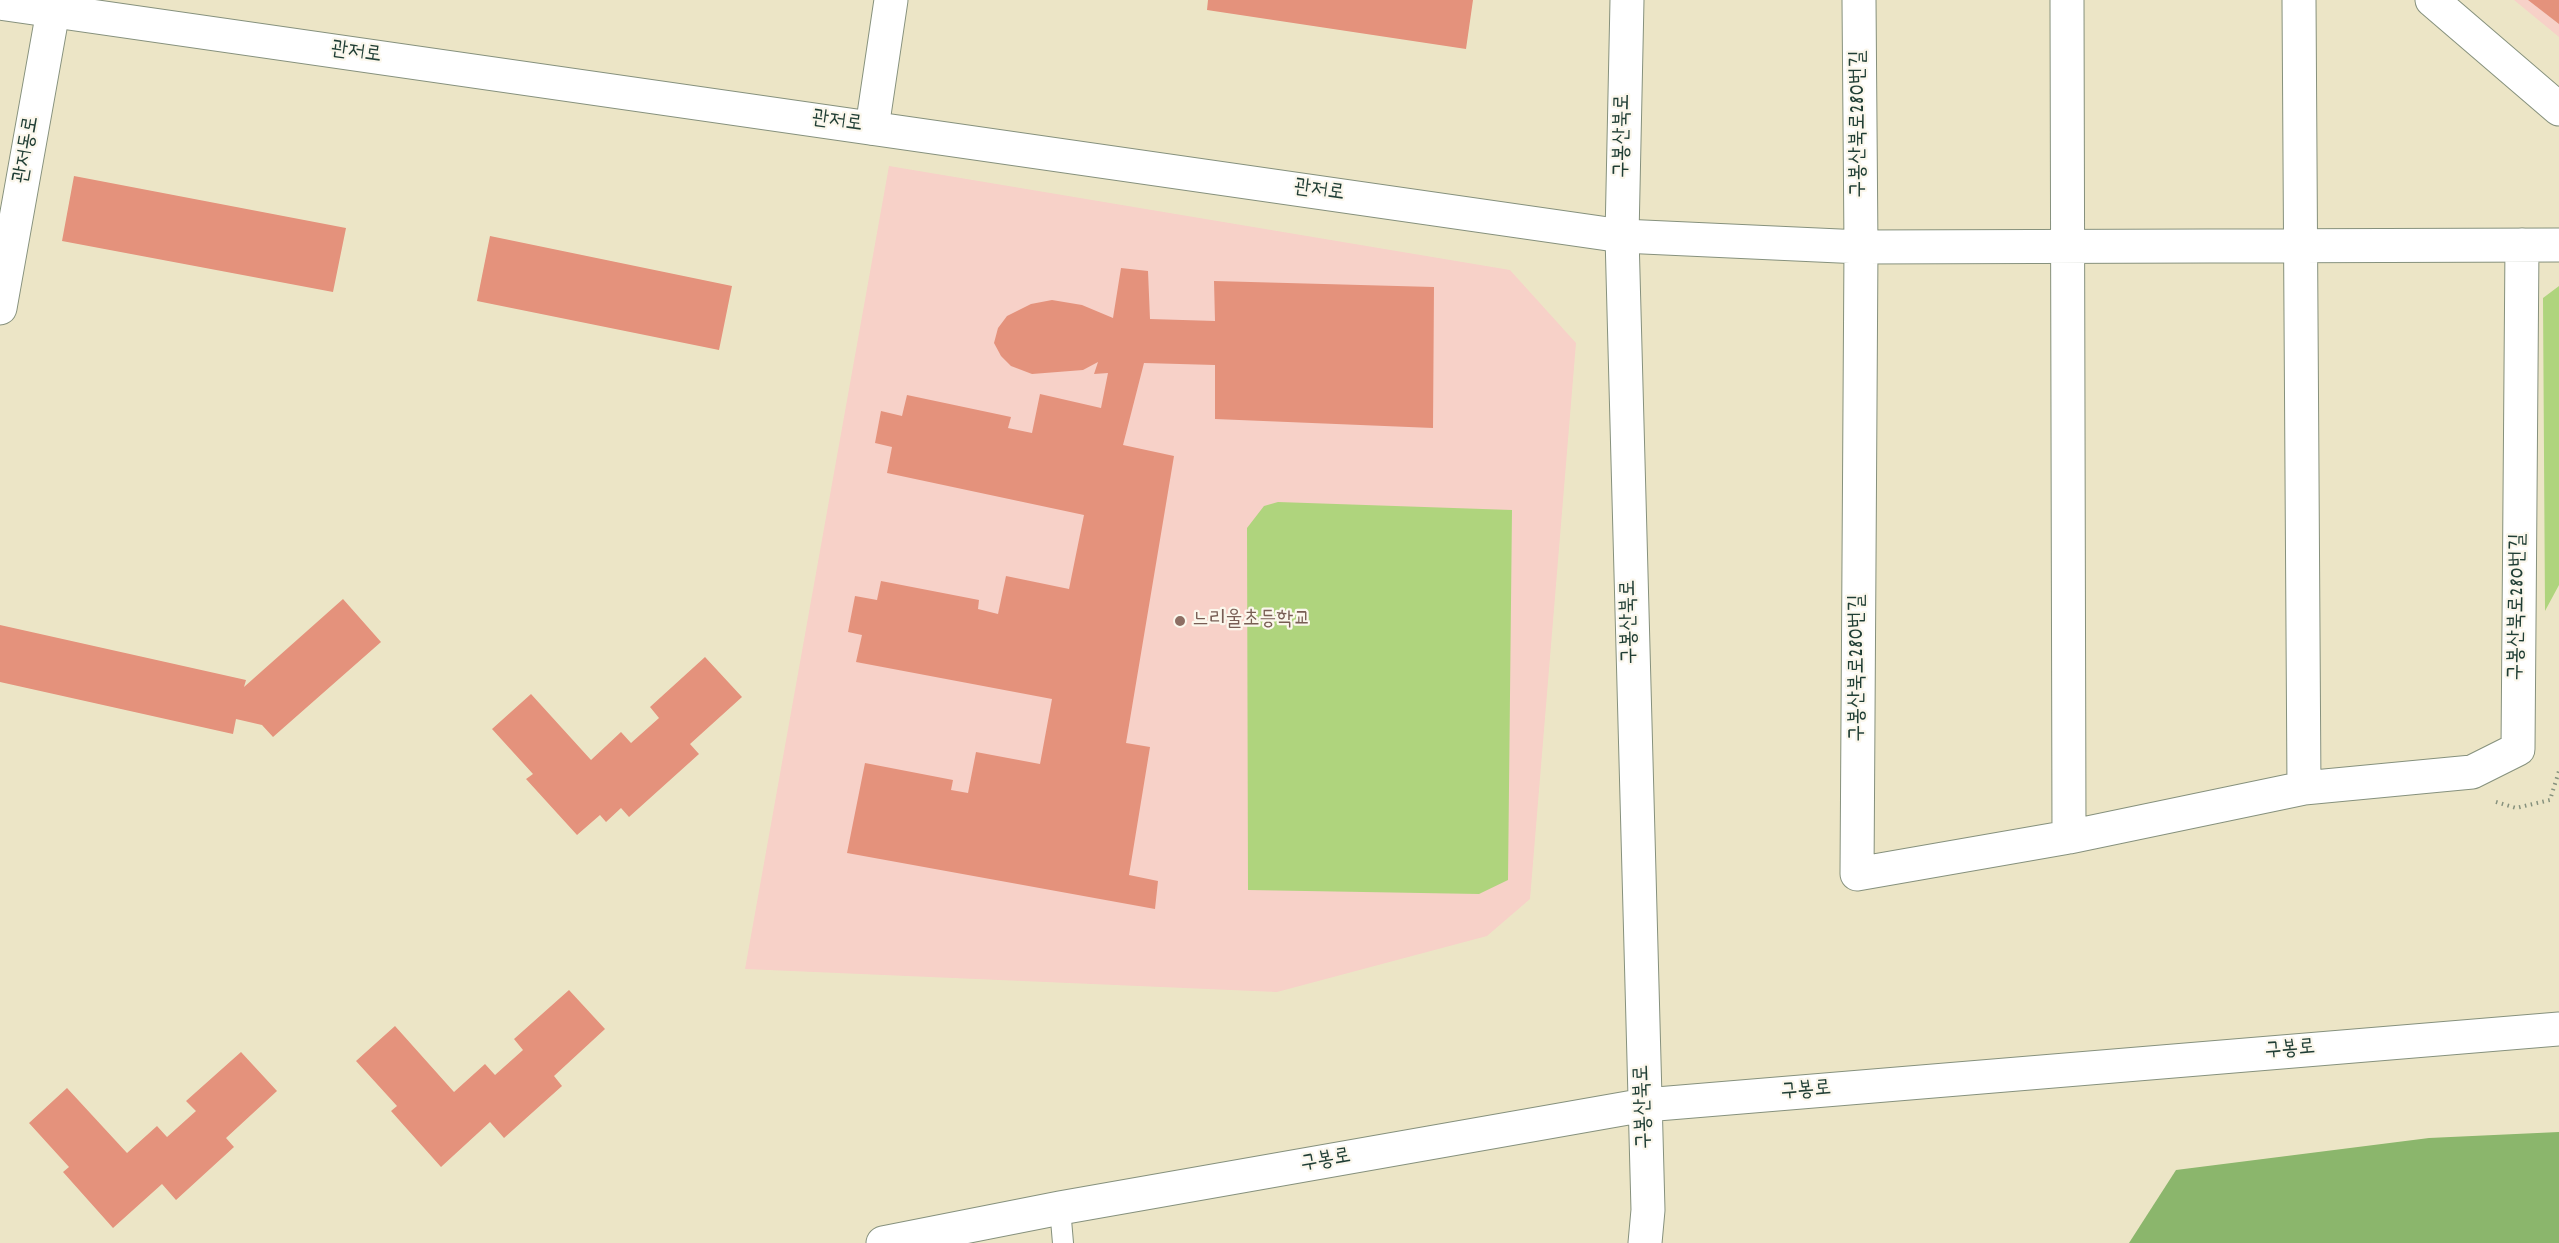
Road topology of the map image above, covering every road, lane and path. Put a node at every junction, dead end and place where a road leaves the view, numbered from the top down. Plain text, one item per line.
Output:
1 (891, 0) edge
2 (1627, 0) edge
3 (1859, 0) edge
4 (2067, 0) edge
5 (2299, 0) edge
6 (2432, 0) edge
7 (0, 3) edge
8 (54, 5) edge
9 (2559, 109) edge
10 (872, 128) junction
11 (1622, 236) junction
12 (2522, 245) junction
13 (2559, 245) edge
14 (2300, 246) junction
15 (1861, 247) junction
16 (2067, 247) junction
17 (1, 296) edge
18 (2559, 771) edge
19 (2472, 772) junction
20 (2304, 788) junction
21 (2069, 837) junction
22 (2559, 1029) edge
23 (1645, 1105) junction
24 (1060, 1208) junction
25 (883, 1243) edge
26 (1063, 1243) edge
27 (1645, 1243) edge

1 - 10 street
2 - 11 street, 구봉산북로
3 - 15 street, 구봉산북로280번길
4 - 16 street
5 - 14 street
6 - 9 street
7 - 8 street, 관저로
8 - 10 street, 관저로
8 - 17 street, 관저동로
10 - 11 street, 관저로
11 - 15 street
11 - 23 street, 구봉산북로
12 - 13 street
12 - 14 street
12 - 19 street, 구봉산북로280번길
14 - 16 street
14 - 20 street
15 - 16 street
15 - 21 street, 구봉산북로280번길
16 - 21 street
18 - 19 path
19 - 20 street, 구봉산북로280번길
20 - 21 street, 구봉산북로280번길
22 - 23 street, 구봉로
23 - 24 street, 구봉로
23 - 27 street, 구봉산북로
24 - 25 street, 구봉로
24 - 26 lane

